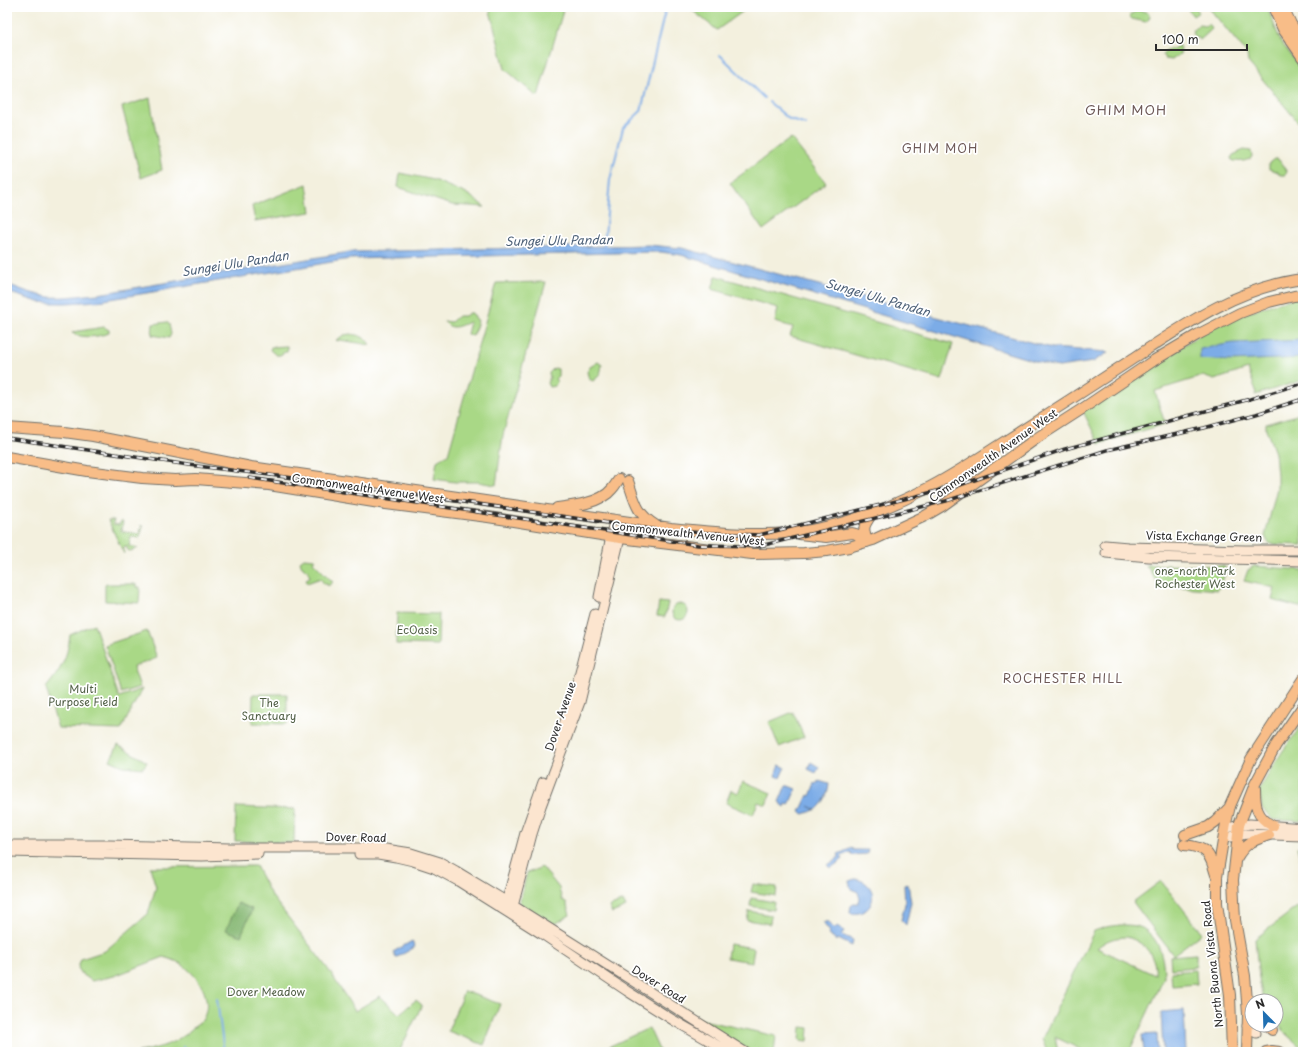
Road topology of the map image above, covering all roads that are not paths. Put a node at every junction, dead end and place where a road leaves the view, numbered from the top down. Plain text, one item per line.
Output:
1 (1273, 7) edge
2 (1283, 7) edge
3 (1303, 42) edge
4 (1303, 58) edge
5 (1303, 279) edge
6 (1303, 295) edge
7 (7, 428) edge
8 (7, 456) edge
9 (311, 476) junction
10 (348, 481) junction
11 (340, 497) junction
12 (354, 498) junction
13 (543, 510) junction
14 (873, 512) junction
15 (618, 521) junction
16 (657, 526) junction
17 (789, 533) junction
18 (616, 537) junction
19 (867, 542) junction
20 (1303, 550) edge
21 (1303, 561) edge
22 (1303, 679) edge
23 (1303, 706) edge
24 (1255, 784) junction
25 (1230, 806) junction
26 (1303, 828) edge
27 (1238, 830) junction
28 (1271, 830) junction
29 (1225, 833) junction
30 (1303, 836) edge
31 (7, 845) edge
32 (378, 851) junction
33 (7, 852) edge
34 (1235, 860) junction
35 (1217, 876) junction
36 (509, 908) junction
37 (1245, 976) junction
38 (1246, 993) edge
39 (1250, 993) edge
40 (1247, 1033) edge
41 (729, 1052) edge
42 (745, 1052) edge
43 (1232, 1052) edge
44 (1247, 1052) edge
45 (1266, 1052) edge
46 (1280, 1052) edge

1 - 4 main road
2 - 3 main road
5 - 14 main road, Commonwealth Avenue West
6 - 19 main road, Commonwealth Avenue West
7 - 9 main road, Commonwealth Avenue West
8 - 11 main road, Commonwealth Avenue West
9 - 10 main road, Commonwealth Avenue West
9 - 11 main road
10 - 12 main road
10 - 13 main road, Commonwealth Avenue West
11 - 12 main road, Commonwealth Avenue West
12 - 18 main road, Commonwealth Avenue West
13 - 15 main road, Commonwealth Avenue West
13 - 16 main road
14 - 17 main road, Commonwealth Avenue West
14 - 19 main road
15 - 16 main road, Commonwealth Avenue West
15 - 18 street, Dover Avenue
16 - 17 main road, Commonwealth Avenue West
17 - 19 main road
18 - 19 main road, Commonwealth Avenue West
18 - 36 street, Dover Avenue
20 - 21 street, Vista Exchange Green
22 - 25 main road, North Buona Vista Road
23 - 24 main road
24 - 27 main road
24 - 28 main road
25 - 29 main road, North Buona Vista Road
25 - 35 main road
26 - 28 street
27 - 28 street
27 - 29 street
27 - 34 main road
28 - 30 street
28 - 34 main road
29 - 35 main road, North Buona Vista Road
31 - 32 street, Dover Road
32 - 33 street, Dover Road
32 - 36 street, Dover Road
34 - 37 main road
35 - 43 main road, North Buona Vista Road
36 - 41 street, Dover Road
36 - 42 street, Dover Road
37 - 38 main road
37 - 39 main road
40 - 44 main road
45 - 46 main road

